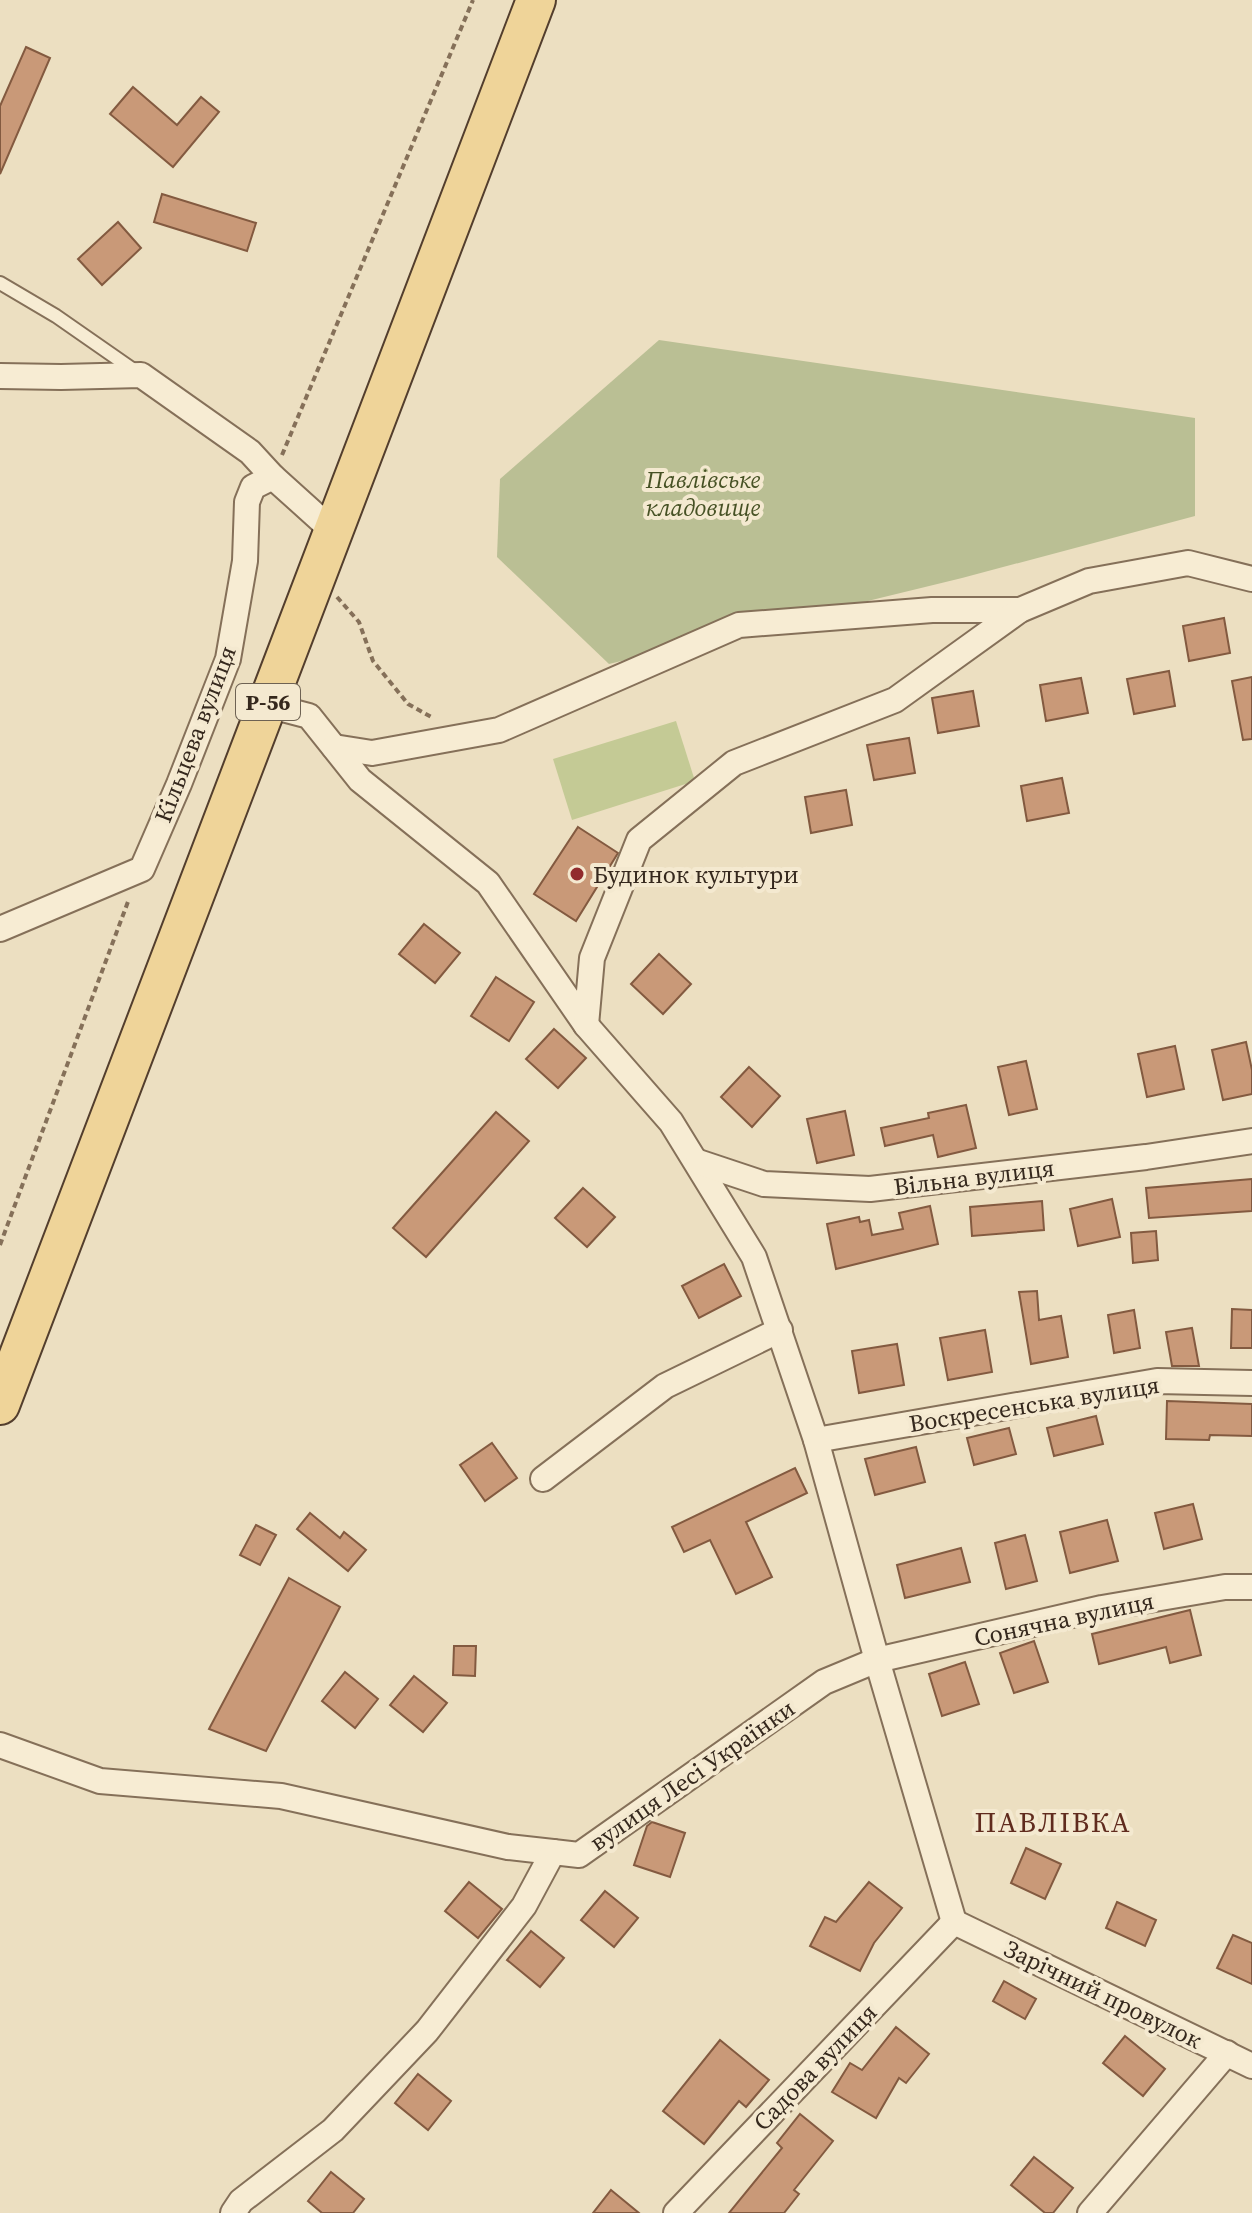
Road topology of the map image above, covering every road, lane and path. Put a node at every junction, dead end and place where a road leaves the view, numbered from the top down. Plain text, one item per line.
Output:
1 (473, 0) edge
2 (536, 0) edge
3 (0, 283) edge
4 (141, 375) junction
5 (0, 376) edge
6 (273, 477) junction
7 (333, 531) junction
8 (1252, 579) edge
9 (336, 595) dead end
10 (1020, 610) junction
11 (267, 705) junction
12 (472, 735) junction
13 (334, 747) junction
14 (142, 869) junction
15 (0, 929) edge
16 (586, 1025) junction
17 (1252, 1141) edge
18 (698, 1162) junction
19 (5, 1233) junction
20 (0, 1238) edge
21 (0, 1245) edge
22 (780, 1330) junction
23 (1252, 1383) edge
24 (0, 1405) edge
25 (816, 1440) junction
26 (543, 1479) dead end
27 (1252, 1587) edge
28 (877, 1660) junction
29 (0, 1745) edge
30 (553, 1852) junction
31 (954, 1922) junction
32 (1227, 2053) junction
33 (1252, 2066) edge
34 (233, 2213) edge
35 (676, 2213) edge
36 (1090, 2213) edge

1 - 6 path
2 - 7 main road, Р-56
3 - 4 lane
4 - 5 street
4 - 6 street
6 - 7 street
6 - 14 street, Кільцева вулиця
7 - 11 main road, Р-56
8 - 10 street
9 - 12 path
10 - 12 street
10 - 16 street
11 - 13 street
11 - 24 main road, Р-56
12 - 13 street
13 - 16 street
14 - 15 street
14 - 19 path
16 - 18 street
17 - 18 street, Вільна вулиця
18 - 22 street
19 - 20 path
19 - 21 path
22 - 25 street
22 - 26 street
23 - 25 street, Воскресенська вулиця
25 - 28 street
27 - 28 street, Сонячна вулиця
28 - 30 street, вулиця Лесі Українки
28 - 31 street
29 - 30 street, вулиця Лесі Українки
30 - 34 street
31 - 32 street, Зарічний провулок
31 - 35 street, Садова вулиця
32 - 33 street, Зарічний провулок
32 - 36 street

